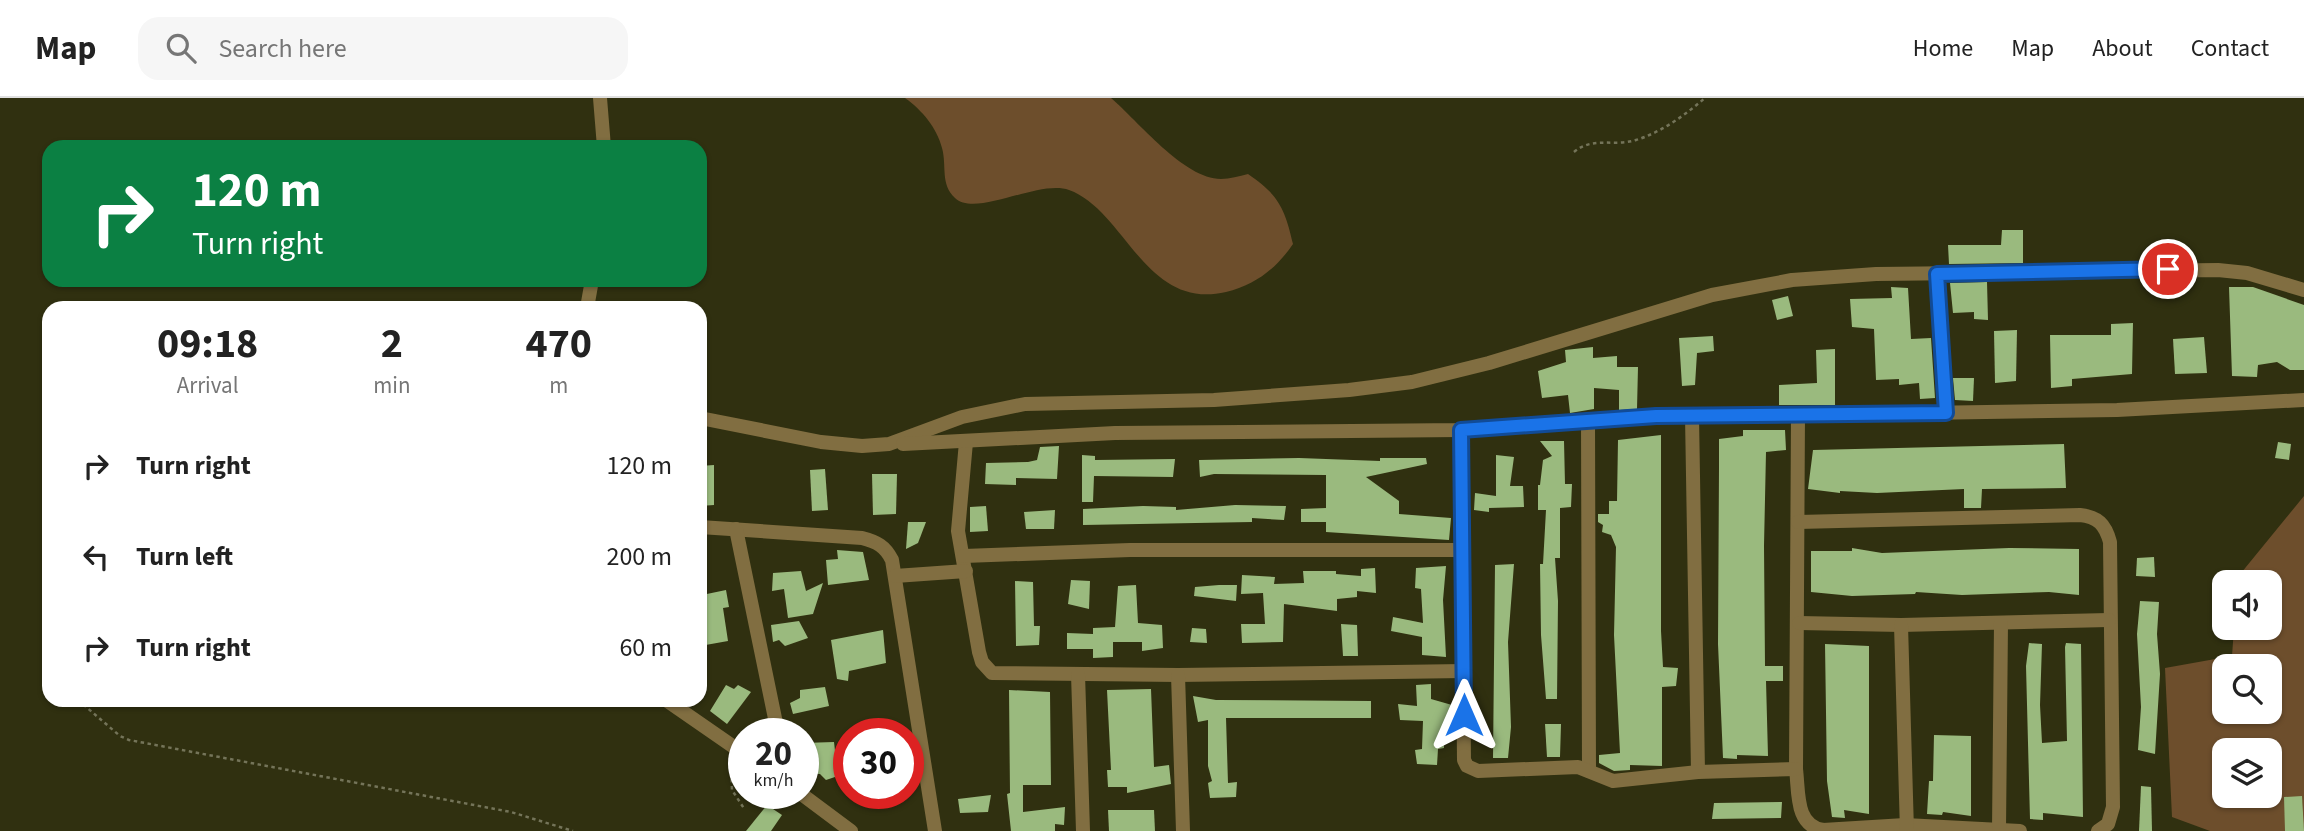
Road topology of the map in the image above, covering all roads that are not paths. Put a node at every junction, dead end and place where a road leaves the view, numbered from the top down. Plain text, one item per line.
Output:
1 (600, 98) edge
2 (603, 140) edge
3 (1937, 274) junction
4 (2304, 290) edge
5 (2304, 400) edge
6 (1946, 413) junction
7 (1798, 415) junction
8 (1692, 416) junction
9 (707, 419) edge
10 (1588, 420) junction
11 (1461, 430) junction
12 (966, 442) junction
13 (889, 444) junction
14 (1798, 522) junction
15 (707, 527) edge
16 (736, 529) junction
17 (1464, 550) junction
18 (964, 556) junction
19 (966, 571) junction
20 (895, 576) junction
21 (2109, 620) junction
22 (2001, 623) junction
23 (1799, 624) junction
24 (1901, 625) junction
25 (1464, 671) junction
26 (1078, 674) junction
27 (1178, 675) junction
28 (676, 707) edge
29 (775, 718) edge
30 (728, 743) edge
31 (1796, 769) junction
32 (1589, 771) junction
33 (1698, 772) junction
34 (819, 807) edge
35 (1906, 828) edge
36 (1998, 830) edge
37 (851, 831) edge
38 (935, 831) edge
39 (1083, 831) edge
40 (1183, 831) edge
41 (2020, 831) edge
42 (2098, 831) edge

1 - 2 street
3 - 4 street
3 - 6 street
3 - 13 street
5 - 6 street
6 - 7 street
7 - 8 street
7 - 14 street
8 - 10 street
8 - 33 street
9 - 13 street
10 - 11 street
10 - 32 street
11 - 12 street
11 - 17 street
12 - 13 street
12 - 18 street
14 - 21 street
14 - 23 street
15 - 16 street
16 - 20 street
16 - 29 street
17 - 18 street
17 - 25 street
18 - 19 street
19 - 20 street
19 - 26 street
20 - 38 street
21 - 22 street
21 - 42 street
22 - 24 street
22 - 36 street
23 - 24 street
23 - 31 street
24 - 35 street
25 - 27 street
25 - 32 street
26 - 27 street
26 - 39 street
27 - 40 street
28 - 30 street
31 - 33 street
31 - 35 street
32 - 33 street
34 - 37 street
35 - 36 street
36 - 41 street

